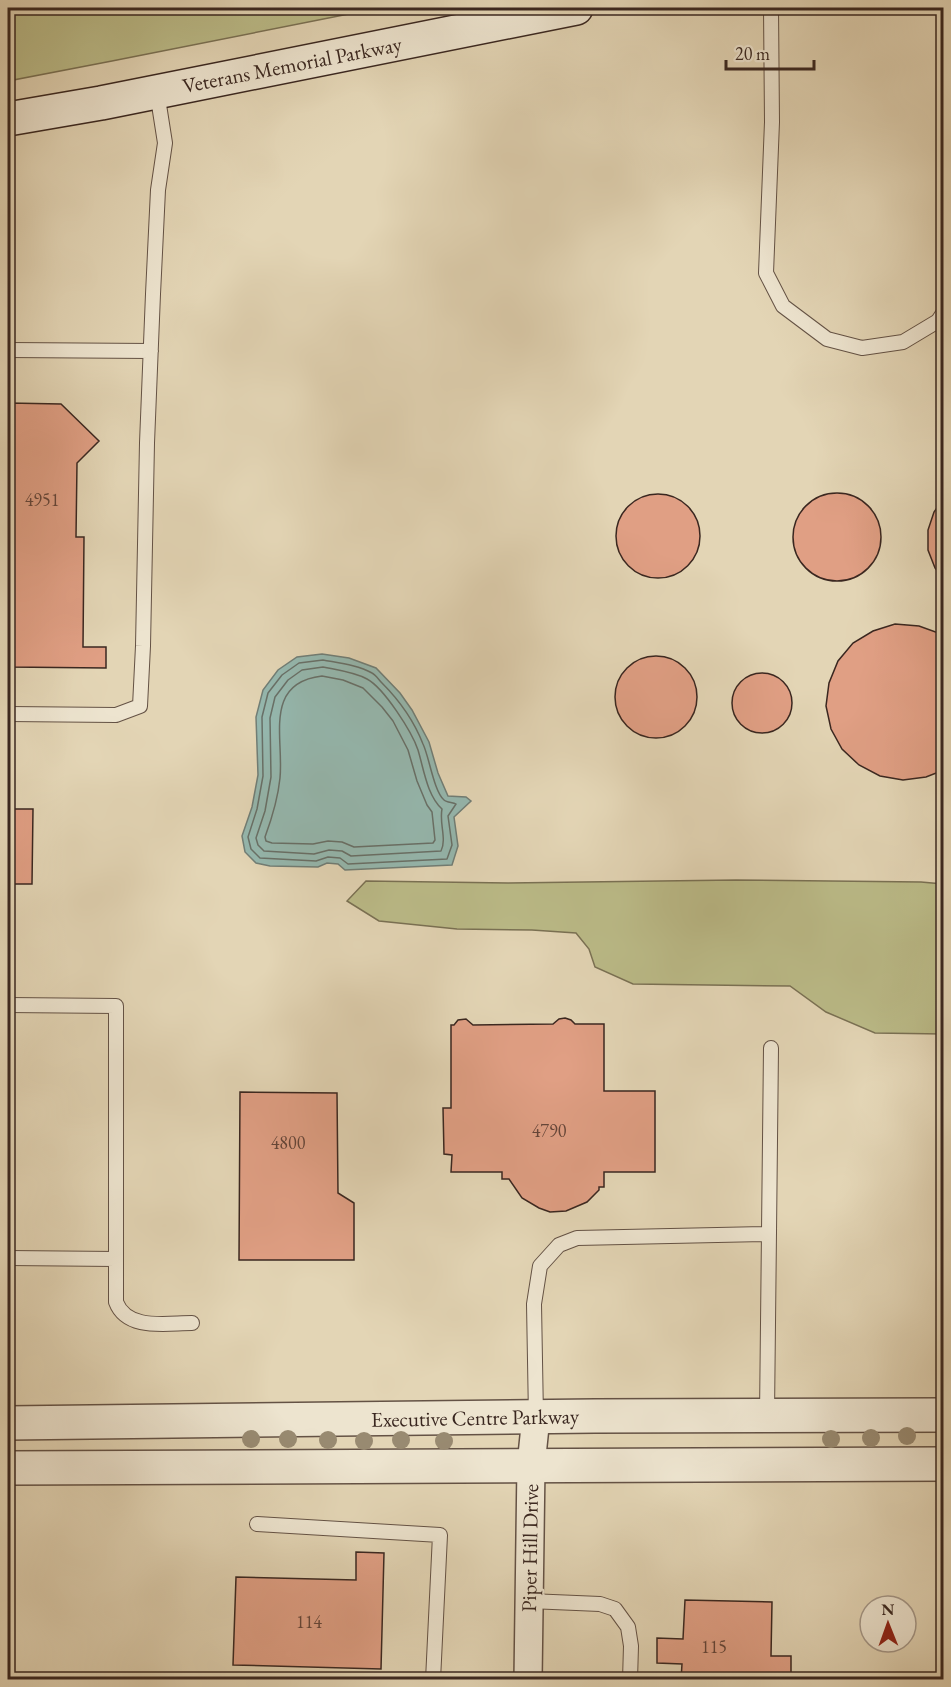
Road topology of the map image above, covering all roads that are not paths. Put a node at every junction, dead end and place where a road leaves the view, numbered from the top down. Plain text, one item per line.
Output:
1 (576, 8) edge
2 (771, 8) edge
3 (157, 92) junction
4 (8, 119) edge
5 (944, 312) edge
6 (8, 350) edge
7 (151, 351) junction
8 (8, 714) edge
9 (8, 1005) edge
10 (771, 1048) dead end
11 (768, 1234) junction
12 (8, 1258) edge
13 (116, 1259) junction
14 (192, 1323) dead end
15 (766, 1415) junction
16 (944, 1415) edge
17 (536, 1417) junction
18 (8, 1423) edge
19 (944, 1464) edge
20 (531, 1465) junction
21 (8, 1468) edge
22 (257, 1524) dead end
23 (529, 1601) junction
24 (434, 1680) edge
25 (528, 1680) edge
26 (630, 1680) edge

1 - 3 street, Veterans Memorial Parkway
2 - 5 lane
3 - 4 street, Veterans Memorial Parkway
3 - 7 lane
6 - 7 lane
7 - 8 lane
9 - 13 lane
10 - 11 lane
11 - 15 lane
11 - 17 lane
12 - 13 lane
13 - 14 lane
15 - 16 street, Executive Centre Parkway
15 - 17 street, Executive Centre Parkway
17 - 18 street, Executive Centre Parkway
17 - 20 street, Piper Hill Drive
19 - 20 street
20 - 21 street
20 - 23 street, Piper Hill Drive
22 - 24 lane
23 - 25 street, Piper Hill Drive
23 - 26 lane

